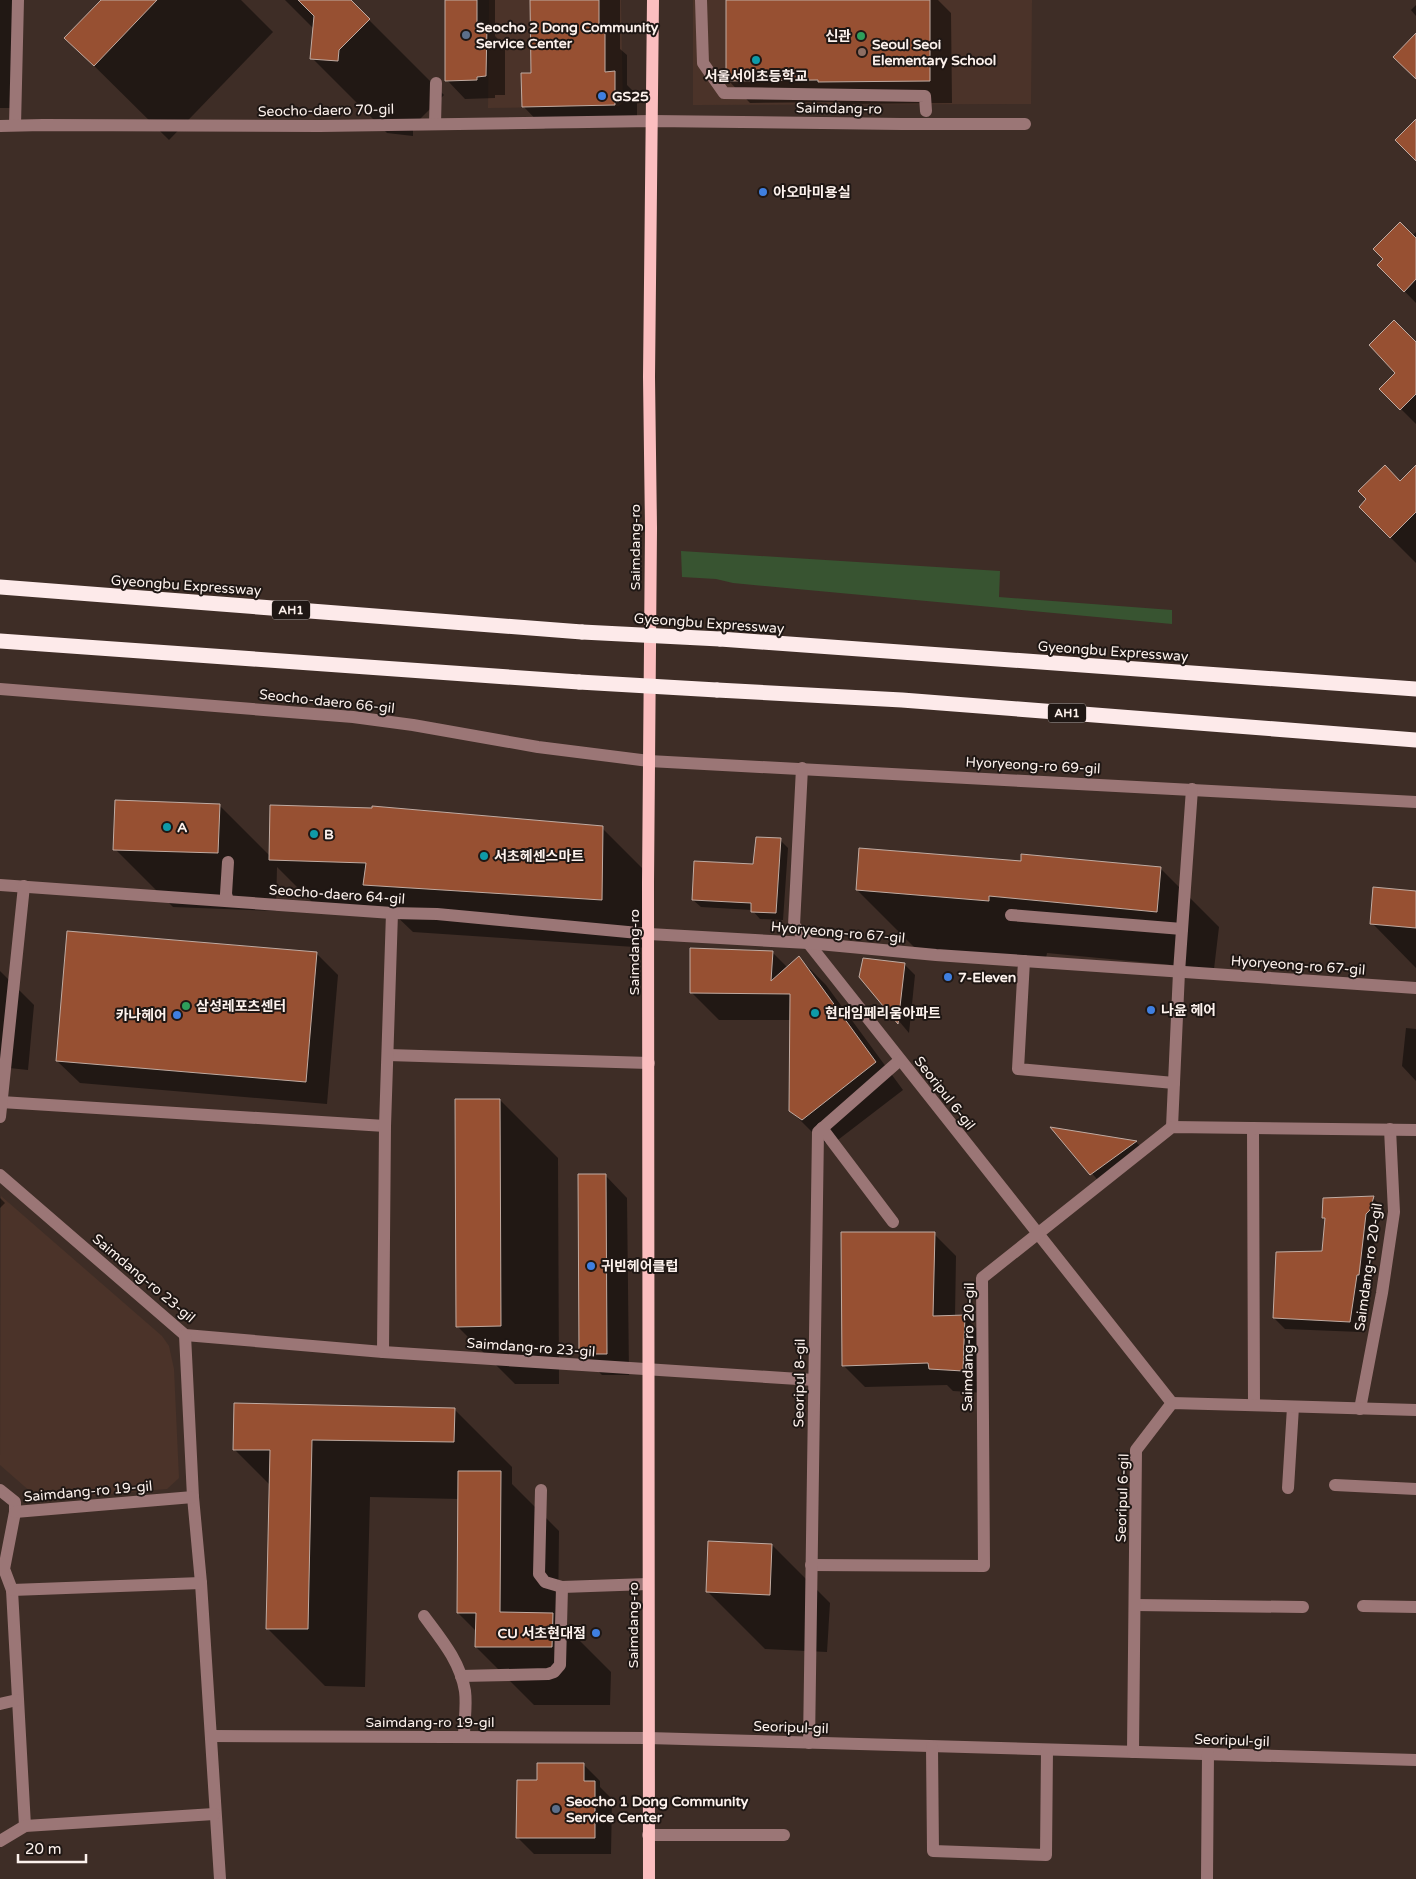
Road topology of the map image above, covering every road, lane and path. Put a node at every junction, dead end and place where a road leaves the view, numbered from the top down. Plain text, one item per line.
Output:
1 (18, 0) edge
2 (653, 0) edge
3 (701, 0) edge
4 (436, 83) dead end
5 (926, 111) dead end
6 (652, 121) junction
7 (435, 124) junction
8 (1025, 124) dead end
9 (0, 126) edge
10 (16, 126) junction
11 (0, 588) edge
12 (0, 641) edge
13 (0, 689) edge
14 (1416, 689) edge
15 (1416, 740) edge
16 (649, 761) junction
17 (802, 768) junction
18 (1192, 789) junction
19 (1416, 802) edge
20 (228, 862) dead end
21 (0, 885) edge
22 (24, 886) junction
23 (228, 901) junction
24 (392, 913) junction
25 (1011, 915) dead end
26 (1182, 929) junction
27 (649, 934) junction
28 (808, 944) junction
29 (1024, 961) junction
30 (1179, 972) junction
31 (1416, 988) edge
32 (388, 1055) junction
33 (900, 1060) junction
34 (648, 1063) junction
35 (1174, 1083) junction
36 (2, 1102) junction
37 (0, 1117) edge
38 (385, 1126) junction
39 (1172, 1127) junction
40 (822, 1128) junction
41 (1253, 1128) junction
42 (1390, 1130) junction
43 (1416, 1130) edge
44 (3, 1183) edge
45 (893, 1222) dead end
46 (1037, 1233) junction
47 (185, 1335) junction
48 (383, 1352) junction
49 (648, 1370) junction
50 (814, 1380) junction
51 (1172, 1403) junction
52 (1254, 1405) junction
53 (1293, 1406) junction
54 (1360, 1409) junction
55 (1416, 1410) edge
56 (1335, 1485) dead end
57 (1288, 1488) dead end
58 (0, 1490) edge
59 (541, 1490) dead end
60 (1416, 1490) edge
61 (193, 1497) junction
62 (15, 1512) junction
63 (811, 1565) junction
64 (2, 1569) edge
65 (201, 1583) junction
66 (648, 1584) junction
67 (562, 1587) junction
68 (12, 1590) junction
69 (1135, 1605) junction
70 (1363, 1606) dead end
71 (1303, 1607) dead end
72 (1416, 1607) edge
73 (424, 1616) dead end
74 (461, 1676) junction
75 (17, 1700) junction
76 (0, 1704) edge
77 (211, 1736) junction
78 (464, 1737) junction
79 (648, 1738) junction
80 (809, 1743) junction
81 (932, 1746) junction
82 (1047, 1750) junction
83 (1133, 1752) junction
84 (1208, 1754) junction
85 (1416, 1760) edge
86 (214, 1814) junction
87 (25, 1826) junction
88 (648, 1835) junction
89 (784, 1835) dead end
90 (0, 1841) edge
91 (220, 1879) edge
92 (648, 1879) edge
93 (1207, 1879) edge

1 - 10 street
2 - 6 main road, Saimdang-ro
3 - 5 street
4 - 7 street
6 - 7 street, Seocho-daero 70-gil
6 - 8 street, Saimdang-ro
6 - 16 main road, Saimdang-ro
7 - 10 street, Seocho-daero 70-gil
9 - 10 street, Seocho-daero 70-gil
11 - 14 highway, Gyeongbu Expressway / AH1, bridge
12 - 15 highway, AH1, bridge
13 - 16 street, Seocho-daero 66-gil
16 - 17 street, Hyoryeong-ro 69-gil
16 - 27 main road, Saimdang-ro
17 - 18 street, Hyoryeong-ro 69-gil
17 - 28 street, Seoripul 6-gil
18 - 19 street, Hyoryeong-ro 69-gil
18 - 26 street
20 - 23 street
21 - 22 street, Seocho-daero 64-gil
22 - 23 street, Seocho-daero 64-gil
22 - 36 street
23 - 24 street, Seocho-daero 64-gil
24 - 27 street, Seocho-daero 64-gil
24 - 32 street
25 - 26 street
26 - 30 street
27 - 28 street, Hyoryeong-ro 67-gil
27 - 34 main road, Saimdang-ro
28 - 29 street, Hyoryeong-ro 67-gil
28 - 33 street, Seoripul 6-gil
29 - 30 street, Hyoryeong-ro 67-gil
29 - 35 street
30 - 31 street, Hyoryeong-ro 67-gil
30 - 35 street
32 - 34 street
32 - 38 street
33 - 40 street
33 - 46 street, Seoripul 6-gil
34 - 49 main road, Saimdang-ro
35 - 39 street
36 - 37 street
36 - 38 street
38 - 48 street
39 - 41 street
39 - 46 street, Saimdang-ro 20-gil
40 - 45 street
40 - 50 street, Seoripul 8-gil
41 - 42 street
41 - 52 street
42 - 43 street
42 - 54 street, Saimdang-ro 20-gil
44 - 47 street, Saimdang-ro 23-gil
46 - 51 street, Seoripul 6-gil
46 - 63 street, Saimdang-ro 20-gil
47 - 48 street, Saimdang-ro 23-gil
47 - 61 street
48 - 49 street, Saimdang-ro 23-gil
49 - 50 street
49 - 66 main road, Saimdang-ro
50 - 63 street, Seoripul 8-gil
51 - 52 street
51 - 69 street, Seoripul 6-gil
52 - 53 street
53 - 54 street
53 - 57 street
54 - 55 street
56 - 60 street
58 - 62 street, Saimdang-ro 19-gil
59 - 67 street
61 - 62 street, Saimdang-ro 19-gil
61 - 65 street
62 - 64 street, Saimdang-ro 19-gil
63 - 80 street, Seoripul 8-gil
64 - 68 street, Saimdang-ro 19-gil
65 - 68 street
65 - 77 street
66 - 67 street
66 - 79 main road, Saimdang-ro
67 - 74 street
68 - 75 street, Saimdang-ro 19-gil
69 - 71 street
69 - 83 street, Seoripul 6-gil
70 - 72 street
73 - 74 street
74 - 78 street
75 - 76 street
75 - 87 street, Saimdang-ro 19-gil
77 - 78 street, Saimdang-ro 19-gil
77 - 86 street
78 - 79 street, Saimdang-ro 19-gil
79 - 80 street, Seoripul-gil
79 - 88 main road, Saimdang-ro
80 - 81 street, Seoripul-gil
81 - 82 street, Seoripul-gil
81 - 82 street
82 - 83 street, Seoripul-gil
83 - 84 street, Seoripul-gil
84 - 85 street, Seoripul-gil
84 - 93 street
86 - 87 street
86 - 91 street
87 - 90 street
88 - 89 street
88 - 92 main road, Saimdang-ro

